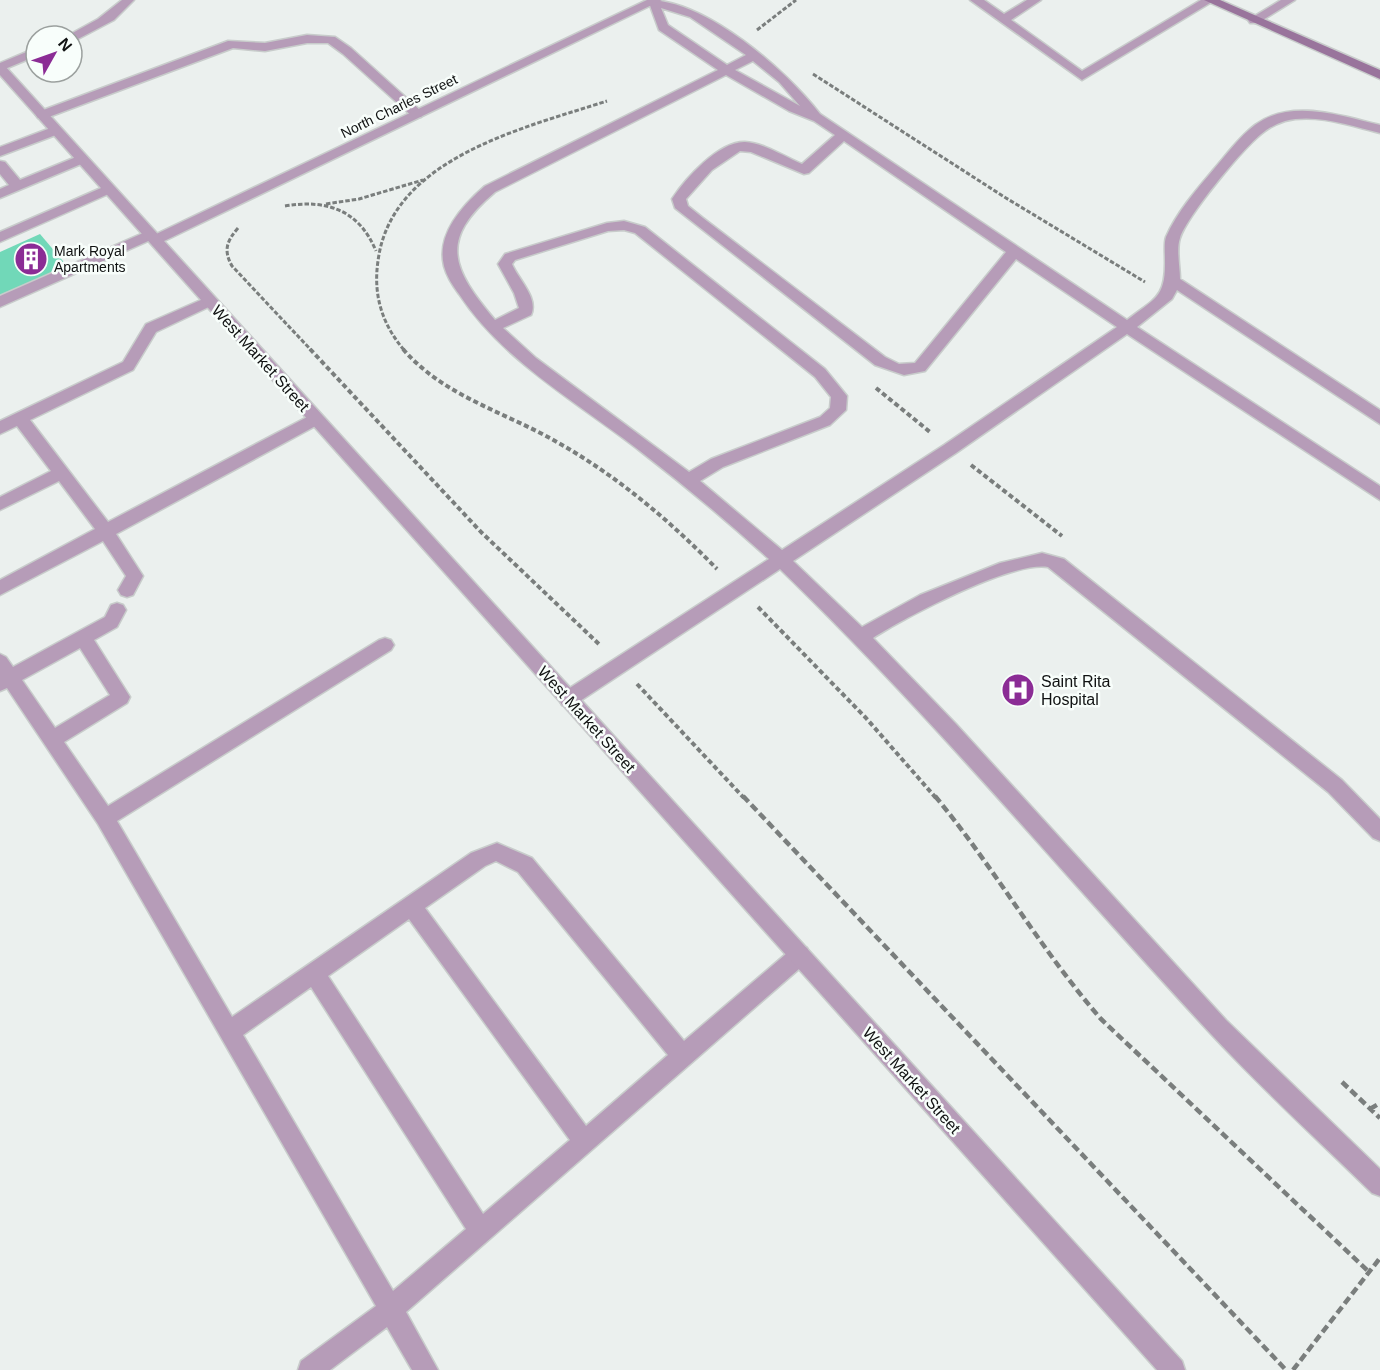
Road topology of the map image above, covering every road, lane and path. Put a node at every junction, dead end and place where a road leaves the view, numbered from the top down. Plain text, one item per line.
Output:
1 (128, 0) edge
2 (654, 0) edge
3 (796, 0) edge
4 (976, 0) edge
5 (1035, 0) edge
6 (1210, 0) edge
7 (1288, 0) edge
8 (1003, 20) junction
9 (1254, 20) junction
10 (84, 32) edge
11 (752, 34) dead end
12 (754, 56) junction
13 (24, 57) edge
14 (0, 68) edge
15 (728, 71) junction
16 (812, 73) dead end
17 (1380, 75) edge
18 (417, 114) junction
19 (42, 115) junction
20 (818, 118) junction
21 (1380, 129) edge
22 (56, 130) junction
23 (843, 135) junction
24 (0, 152) edge
25 (81, 159) junction
26 (0, 165) edge
27 (424, 180) dead end
28 (17, 186) junction
29 (108, 189) junction
30 (0, 194) edge
31 (319, 204) junction
32 (276, 209) dead end
33 (245, 220) dead end
34 (0, 237) edge
35 (152, 237) junction
36 (376, 251) dead end
37 (1014, 252) junction
38 (1173, 281) junction
39 (1145, 283) dead end
40 (210, 301) junction
41 (0, 302) edge
42 (492, 327) junction
43 (1127, 327) junction
44 (868, 381) dead end
45 (1380, 417) edge
46 (20, 418) junction
47 (315, 419) junction
48 (0, 428) edge
49 (950, 448) junction
50 (60, 473) junction
51 (689, 480) junction
52 (1380, 494) edge
53 (0, 504) edge
54 (107, 530) junction
55 (1062, 537) dead end
56 (779, 559) junction
57 (0, 588) edge
58 (127, 591) dead end
59 (758, 606) dead end
60 (117, 610) dead end
61 (83, 637) junction
62 (861, 637) junction
63 (385, 645) dead end
64 (619, 665) junction
65 (4, 674) edge
66 (568, 699) junction
67 (51, 740) junction
68 (105, 818) junction
69 (1380, 832) edge
70 (411, 905) junction
71 (800, 955) junction
72 (314, 973) junction
73 (229, 1032) junction
74 (683, 1056) junction
75 (1341, 1082) dead end
76 (1380, 1103) edge
77 (1370, 1109) junction
78 (1380, 1118) edge
79 (584, 1141) junction
80 (1380, 1185) edge
81 (481, 1231) junction
82 (1380, 1258) edge
83 (1369, 1272) junction
84 (390, 1310) junction
85 (310, 1370) edge
86 (426, 1370) edge
87 (1173, 1370) edge
88 (1286, 1370) edge
89 (1293, 1370) edge

1 - 10 street
2 - 12 street
2 - 15 street
2 - 18 street, North Charles Street
3 - 11 path
4 - 8 street
5 - 8 street
6 - 8 street
6 - 9 main road
7 - 9 street
9 - 17 main road
12 - 15 street
12 - 20 street
13 - 14 street
14 - 19 street, West Market Street
15 - 20 street
15 - 42 street
16 - 39 path
18 - 19 street
18 - 35 street, North Charles Street
19 - 22 street, West Market Street
20 - 23 street
21 - 38 street
22 - 24 street
22 - 25 street, West Market Street
23 - 37 street
23 - 37 street
25 - 28 street
25 - 29 street, West Market Street
26 - 28 street
27 - 31 path
28 - 30 street
29 - 34 street
29 - 35 street, West Market Street
31 - 32 path
31 - 36 path
33 - 64 path
35 - 40 street, West Market Street
35 - 41 street, North Charles Street
37 - 43 street
38 - 43 street
38 - 45 street
40 - 46 street
40 - 47 street, West Market Street
42 - 51 street
42 - 51 street
43 - 49 street
43 - 52 street
44 - 49 path
46 - 48 street
46 - 50 street
47 - 54 street
47 - 66 street, West Market Street
49 - 55 path
49 - 56 street
50 - 53 street
50 - 54 street
51 - 56 street
54 - 57 street
54 - 58 street
56 - 62 street
56 - 64 street
59 - 83 path
60 - 61 street
61 - 65 street
61 - 67 street
62 - 69 street
62 - 80 street
63 - 68 street
64 - 66 street
64 - 88 path
65 - 67 street
66 - 71 street, West Market Street
67 - 68 street
68 - 73 street
70 - 72 street
70 - 74 street
70 - 79 street
71 - 74 street
71 - 87 street, West Market Street
72 - 73 street
72 - 81 street
73 - 84 street
74 - 79 street
75 - 77 path
76 - 77 path
77 - 78 path
79 - 81 street
81 - 84 street
82 - 83 path
83 - 89 path
84 - 85 street
84 - 86 street

